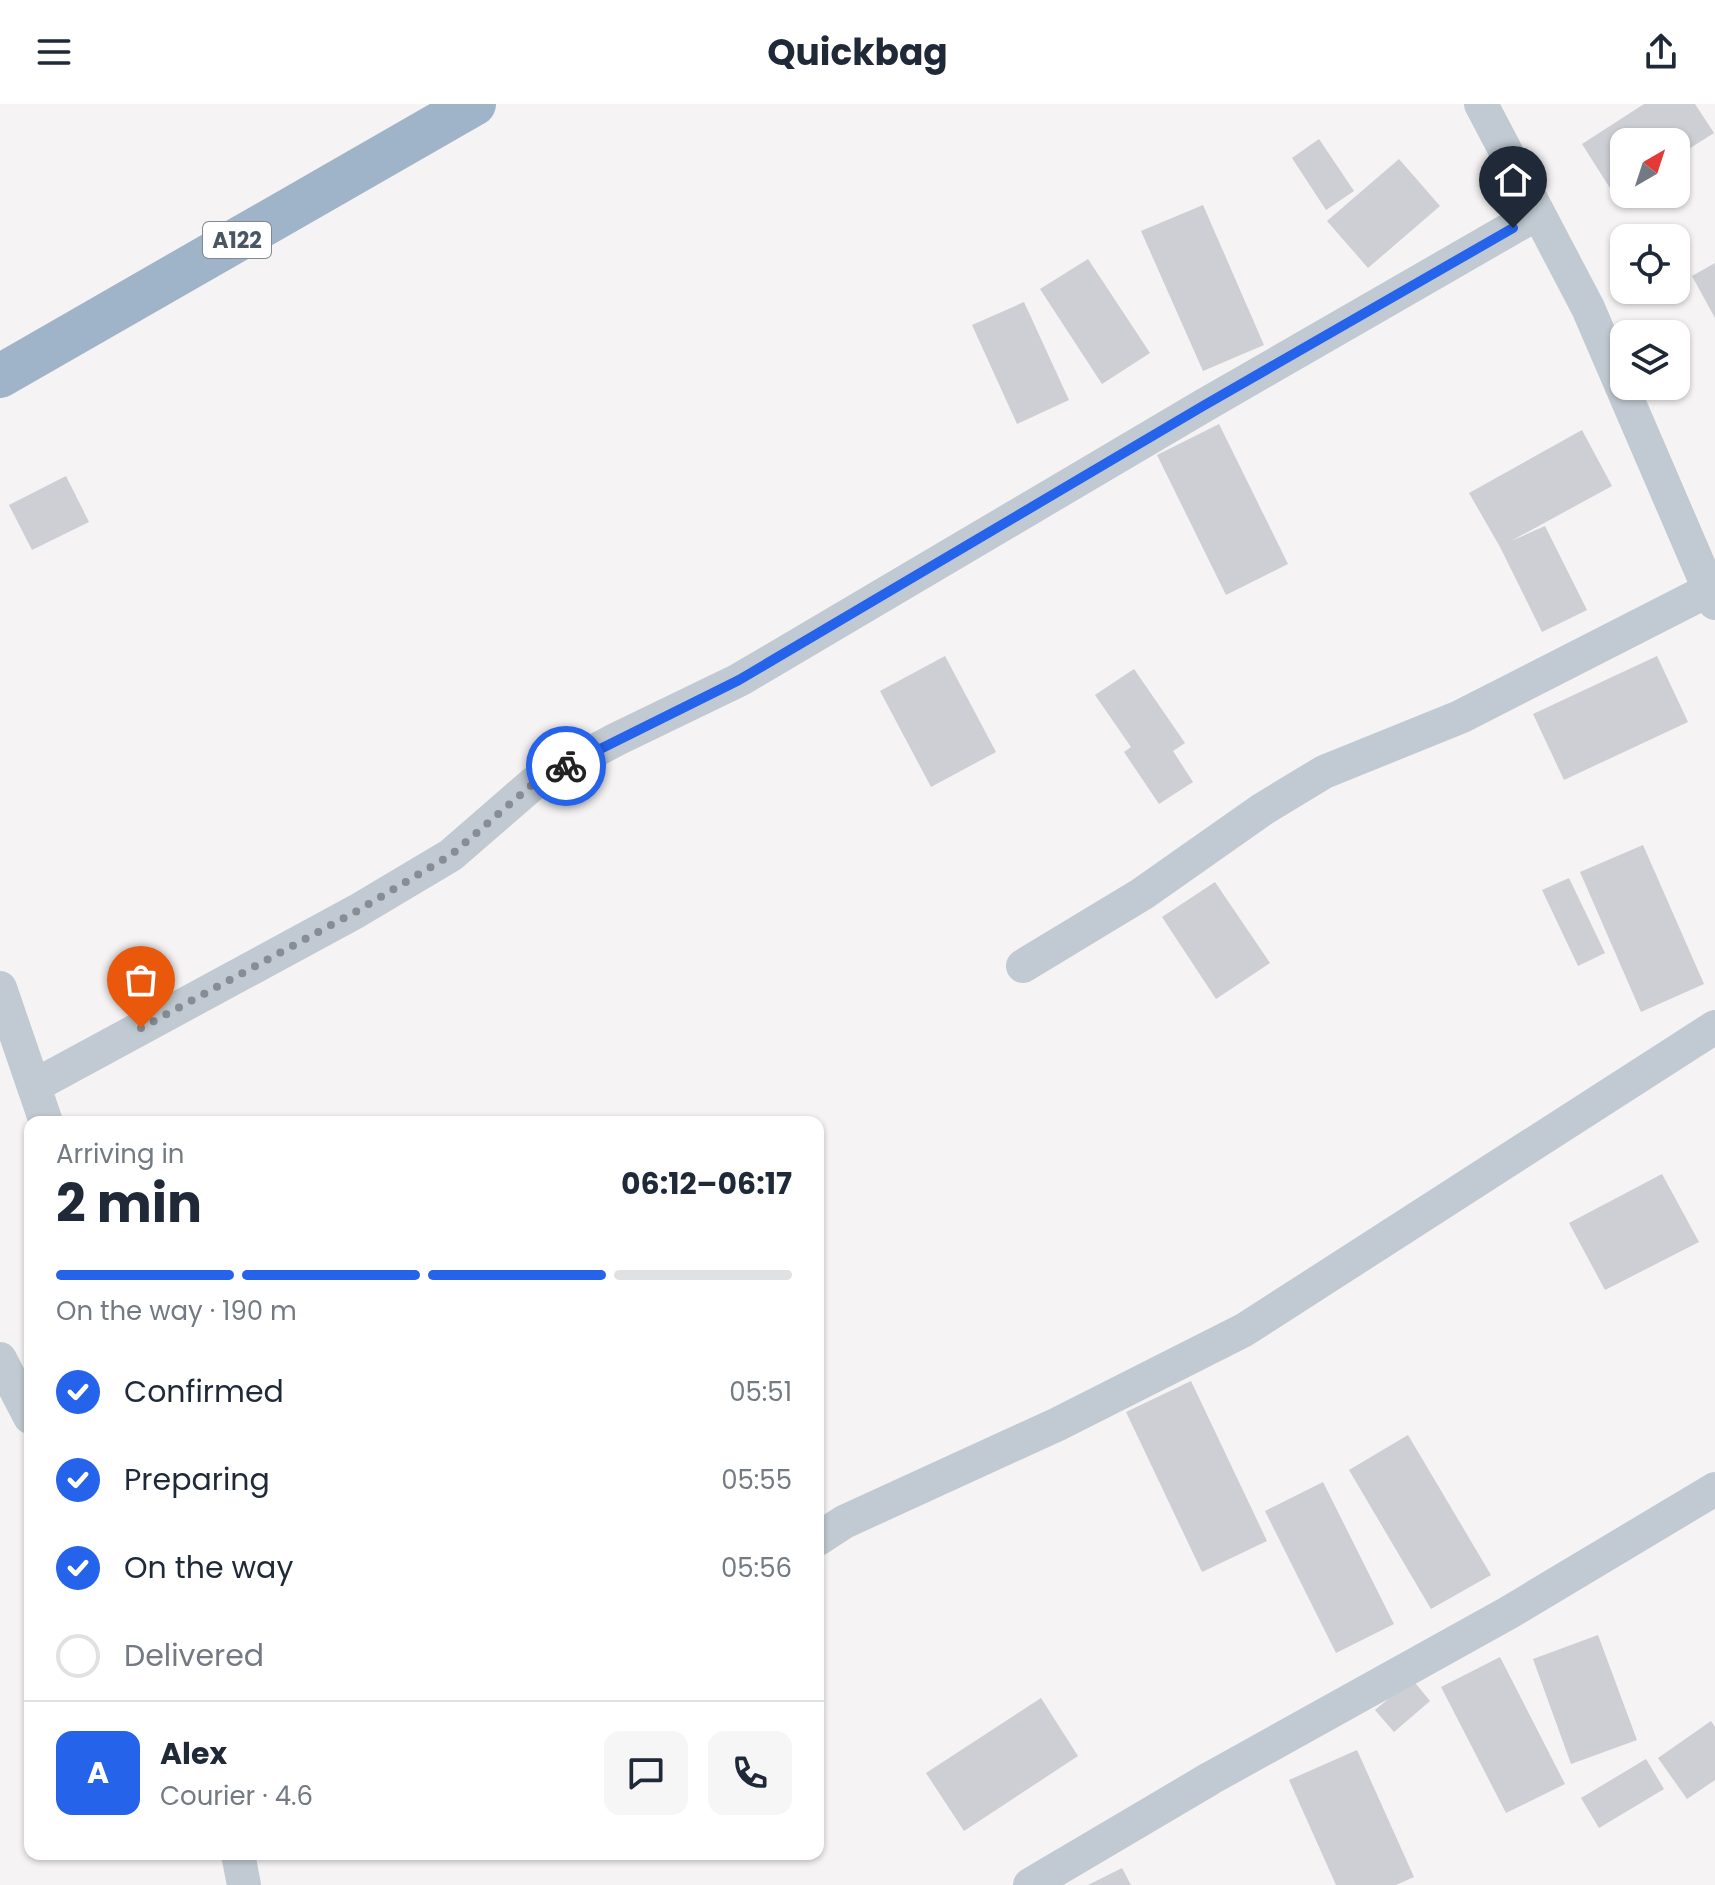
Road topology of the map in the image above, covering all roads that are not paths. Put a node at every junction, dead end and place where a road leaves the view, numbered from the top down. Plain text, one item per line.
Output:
1 (474, 104) edge
2 (1481, 104) edge
3 (1538, 213) junction
4 (0, 376) edge
5 (1712, 596) edge
6 (1023, 966) dead end
7 (0, 988) edge
8 (1715, 1027) edge
9 (34, 1086) junction
10 (44, 1116) edge
11 (0, 1359) edge
12 (24, 1405) edge
13 (1715, 1489) edge
14 (824, 1535) edge
15 (1030, 1885) edge

1 - 4 highway, A122
2 - 3 street
3 - 5 street
3 - 9 street
5 - 6 street
7 - 9 street
8 - 14 street
9 - 10 street
11 - 12 street
13 - 15 street

